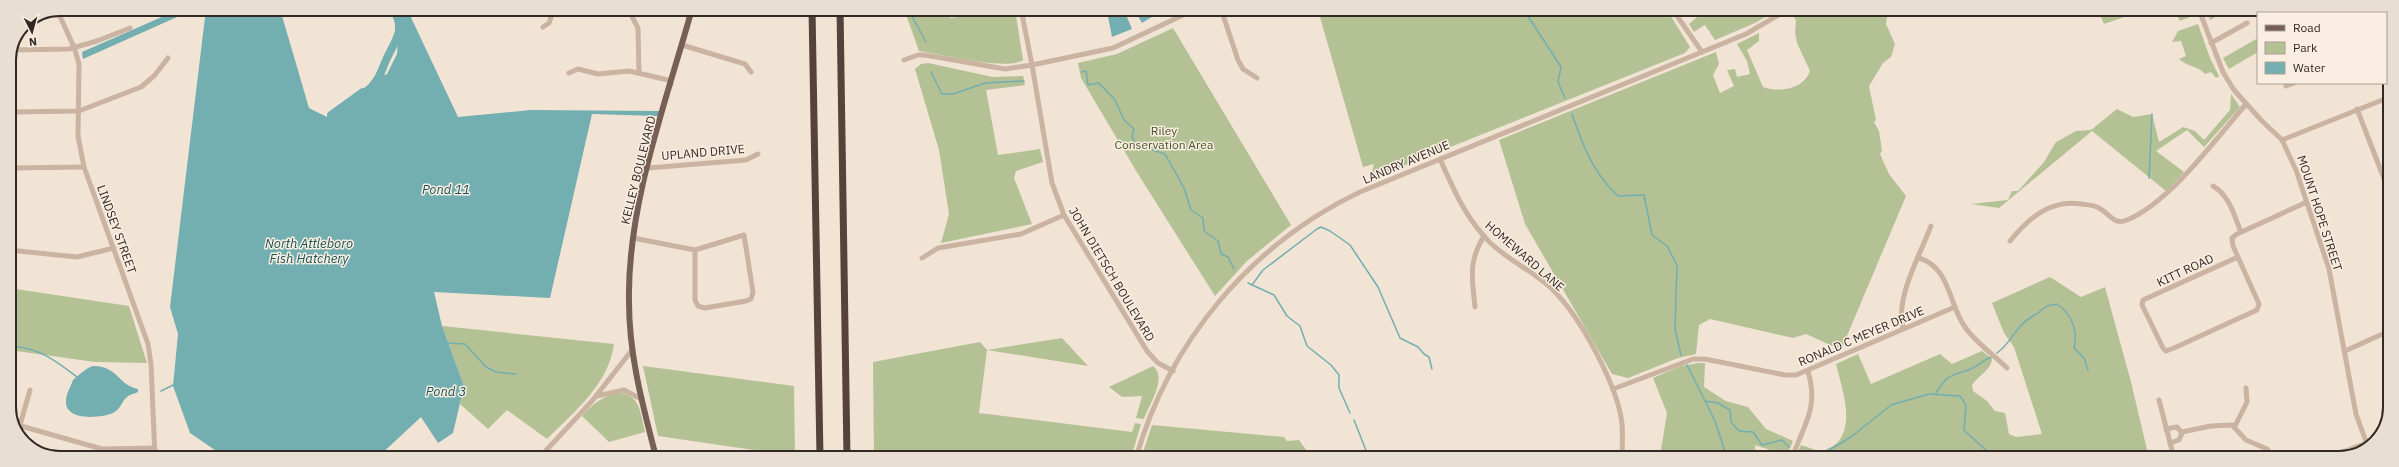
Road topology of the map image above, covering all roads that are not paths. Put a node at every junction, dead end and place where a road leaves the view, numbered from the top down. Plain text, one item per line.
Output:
1 (59, 16) edge
2 (552, 16) edge
3 (632, 16) edge
4 (690, 16) edge
5 (812, 16) edge
6 (840, 16) edge
7 (1022, 16) edge
8 (1183, 16) edge
9 (1223, 16) edge
10 (1677, 16) edge
11 (1777, 16) edge
12 (2202, 16) edge
13 (2246, 23) dead end
14 (543, 27) dead end
15 (130, 28) dead end
16 (2211, 43) junction
17 (682, 45) junction
18 (74, 47) junction
19 (17, 50) edge
20 (1702, 52) junction
21 (168, 58) dead end
22 (904, 60) dead end
23 (1032, 65) junction
24 (639, 72) junction
25 (752, 72) dead end
26 (569, 73) dead end
27 (1257, 78) dead end
28 (2291, 84) edge
29 (671, 85) junction
30 (2286, 86) dead end
31 (2383, 100) edge
32 (2246, 104) junction
33 (2357, 109) junction
34 (79, 111) junction
35 (16, 112) edge
36 (2282, 140) junction
37 (758, 154) dead end
38 (1440, 159) junction
39 (84, 167) junction
40 (16, 168) edge
41 (648, 168) junction
42 (2383, 176) edge
43 (2213, 186) dead end
44 (2307, 202) junction
45 (1064, 215) junction
46 (1931, 226) dead end
47 (2242, 232) junction
48 (1484, 236) junction
49 (633, 238) junction
50 (2010, 241) dead end
51 (114, 248) junction
52 (695, 250) junction
53 (16, 251) edge
54 (2238, 257) junction
55 (922, 258) dead end
56 (1919, 258) junction
57 (1475, 307) dead end
58 (1954, 307) junction
59 (1903, 328) junction
60 (2383, 334) edge
61 (632, 350) junction
62 (2345, 351) junction
63 (2007, 368) dead end
64 (1173, 371) junction
65 (1808, 371) junction
66 (2246, 388) dead end
67 (1613, 389) junction
68 (30, 390) dead end
69 (596, 396) junction
70 (641, 399) junction
71 (2159, 400) dead end
72 (18, 421) edge
73 (19, 425) edge
74 (2235, 426) junction
75 (2166, 429) junction
76 (2182, 432) junction
77 (2366, 442) edge
78 (2170, 443) junction
79 (155, 448) joint
80 (546, 451) edge
81 (654, 451) edge
82 (820, 451) edge
83 (847, 451) edge
84 (1138, 451) edge
85 (1622, 451) edge
86 (1795, 451) edge
87 (2172, 451) edge
88 (2269, 451) edge

1 - 18 street, LINDSEY STREET
2 - 14 street
3 - 24 street
4 - 17 main road, KELLEY BOULEVARD
5 - 82 highway
6 - 83 highway
7 - 23 street, JOHN DIETSCH BOULEVARD
8 - 23 street
9 - 27 street
10 - 20 street
11 - 20 street, LANDRY AVENUE
12 - 16 street, MOUNT HOPE STREET
13 - 16 street
15 - 18 street
16 - 32 street, MOUNT HOPE STREET
17 - 25 street
17 - 29 main road, KELLEY BOULEVARD
18 - 19 street
18 - 34 street, LINDSEY STREET
20 - 38 street, LANDRY AVENUE
21 - 34 street
22 - 23 street
23 - 45 street, JOHN DIETSCH BOULEVARD
24 - 26 street
24 - 29 street
28 - 30 street
29 - 41 main road, KELLEY BOULEVARD
31 - 33 street
32 - 36 street, MOUNT HOPE STREET
32 - 50 street
33 - 36 street
33 - 42 street
34 - 35 street
34 - 39 street, LINDSEY STREET
36 - 44 street, MOUNT HOPE STREET
37 - 41 street, UPLAND DRIVE
38 - 48 street, HOMEWARD LANE
38 - 64 street, LANDRY AVENUE
39 - 40 street
39 - 51 street, LINDSEY STREET
41 - 49 main road, KELLEY BOULEVARD
43 - 47 street
44 - 47 street
44 - 62 street, MOUNT HOPE STREET
45 - 55 street
45 - 64 street, JOHN DIETSCH BOULEVARD
46 - 56 street
47 - 54 street
48 - 57 street
48 - 67 street, HOMEWARD LANE
49 - 52 street
49 - 61 main road, KELLEY BOULEVARD
51 - 53 street
51 - 79 street, LINDSEY STREET
52 - 52 street
54 - 54 street, KITT ROAD
56 - 58 street
56 - 59 street
58 - 59 street, RONALD C MEYER DRIVE
58 - 63 street
59 - 65 street, RONALD C MEYER DRIVE
60 - 62 street
61 - 69 street
61 - 70 main road, KELLEY BOULEVARD
62 - 77 street, MOUNT HOPE STREET
64 - 84 street, LANDRY AVENUE
65 - 67 street, RONALD C MEYER DRIVE
65 - 86 street
66 - 74 street
67 - 85 street, HOMEWARD LANE
68 - 72 street
69 - 70 street
69 - 80 street
70 - 81 main road, KELLEY BOULEVARD
71 - 75 street
73 - 79 street
74 - 76 street
74 - 88 street
75 - 76 street
75 - 78 street
76 - 78 street
78 - 87 street

